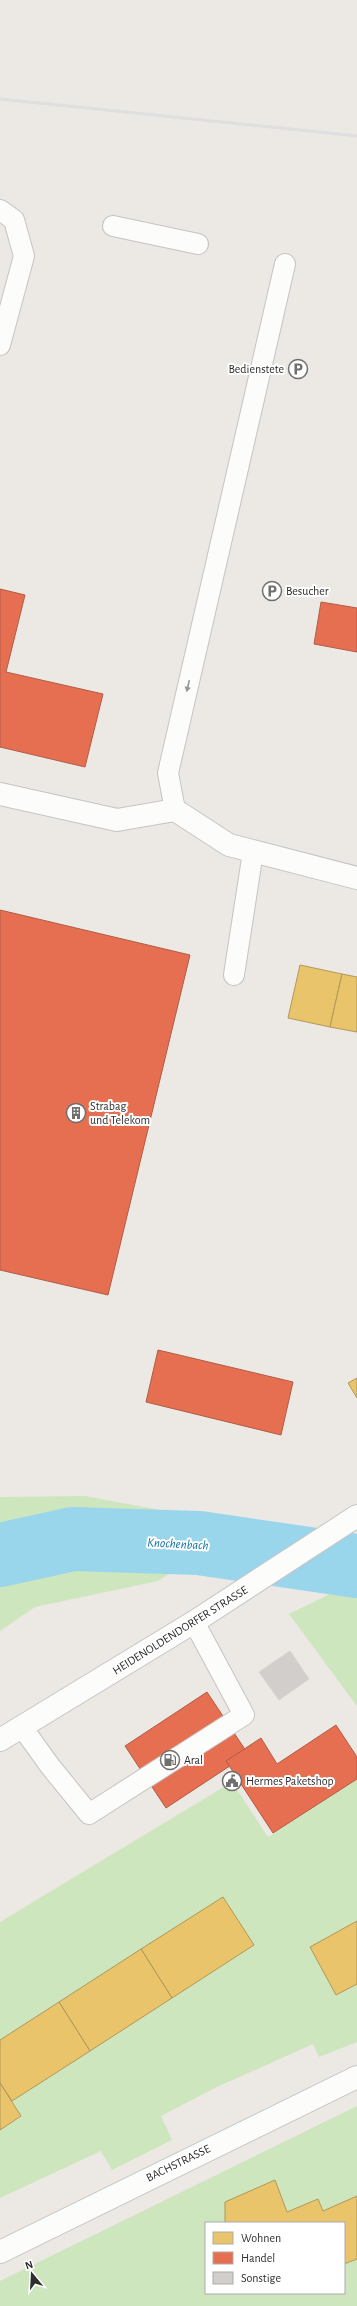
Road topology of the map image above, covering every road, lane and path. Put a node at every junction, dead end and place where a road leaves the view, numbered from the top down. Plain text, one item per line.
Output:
1 (0, 210) edge
2 (113, 226) dead end
3 (198, 244) dead end
4 (285, 264) dead end
5 (0, 345) edge
6 (0, 794) edge
7 (175, 810) junction
8 (253, 852) junction
9 (357, 878) edge
10 (234, 975) dead end
11 (348, 1522) edge
12 (194, 1622) junction
13 (22, 1727) junction
14 (0, 1740) edge
15 (357, 2077) edge
16 (0, 2252) edge

1 - 5 lane
2 - 3 lane
4 -> 7 lane
6 - 7 street
7 - 8 street
8 - 9 street
8 - 10 lane
11 - 12 street, HEIDENOLDENDORFER STRASSE
12 - 13 street, HEIDENOLDENDORFER STRASSE
12 - 13 lane
13 - 14 street, HEIDENOLDENDORFER STRASSE
15 - 16 street, BACHSTRASSE

